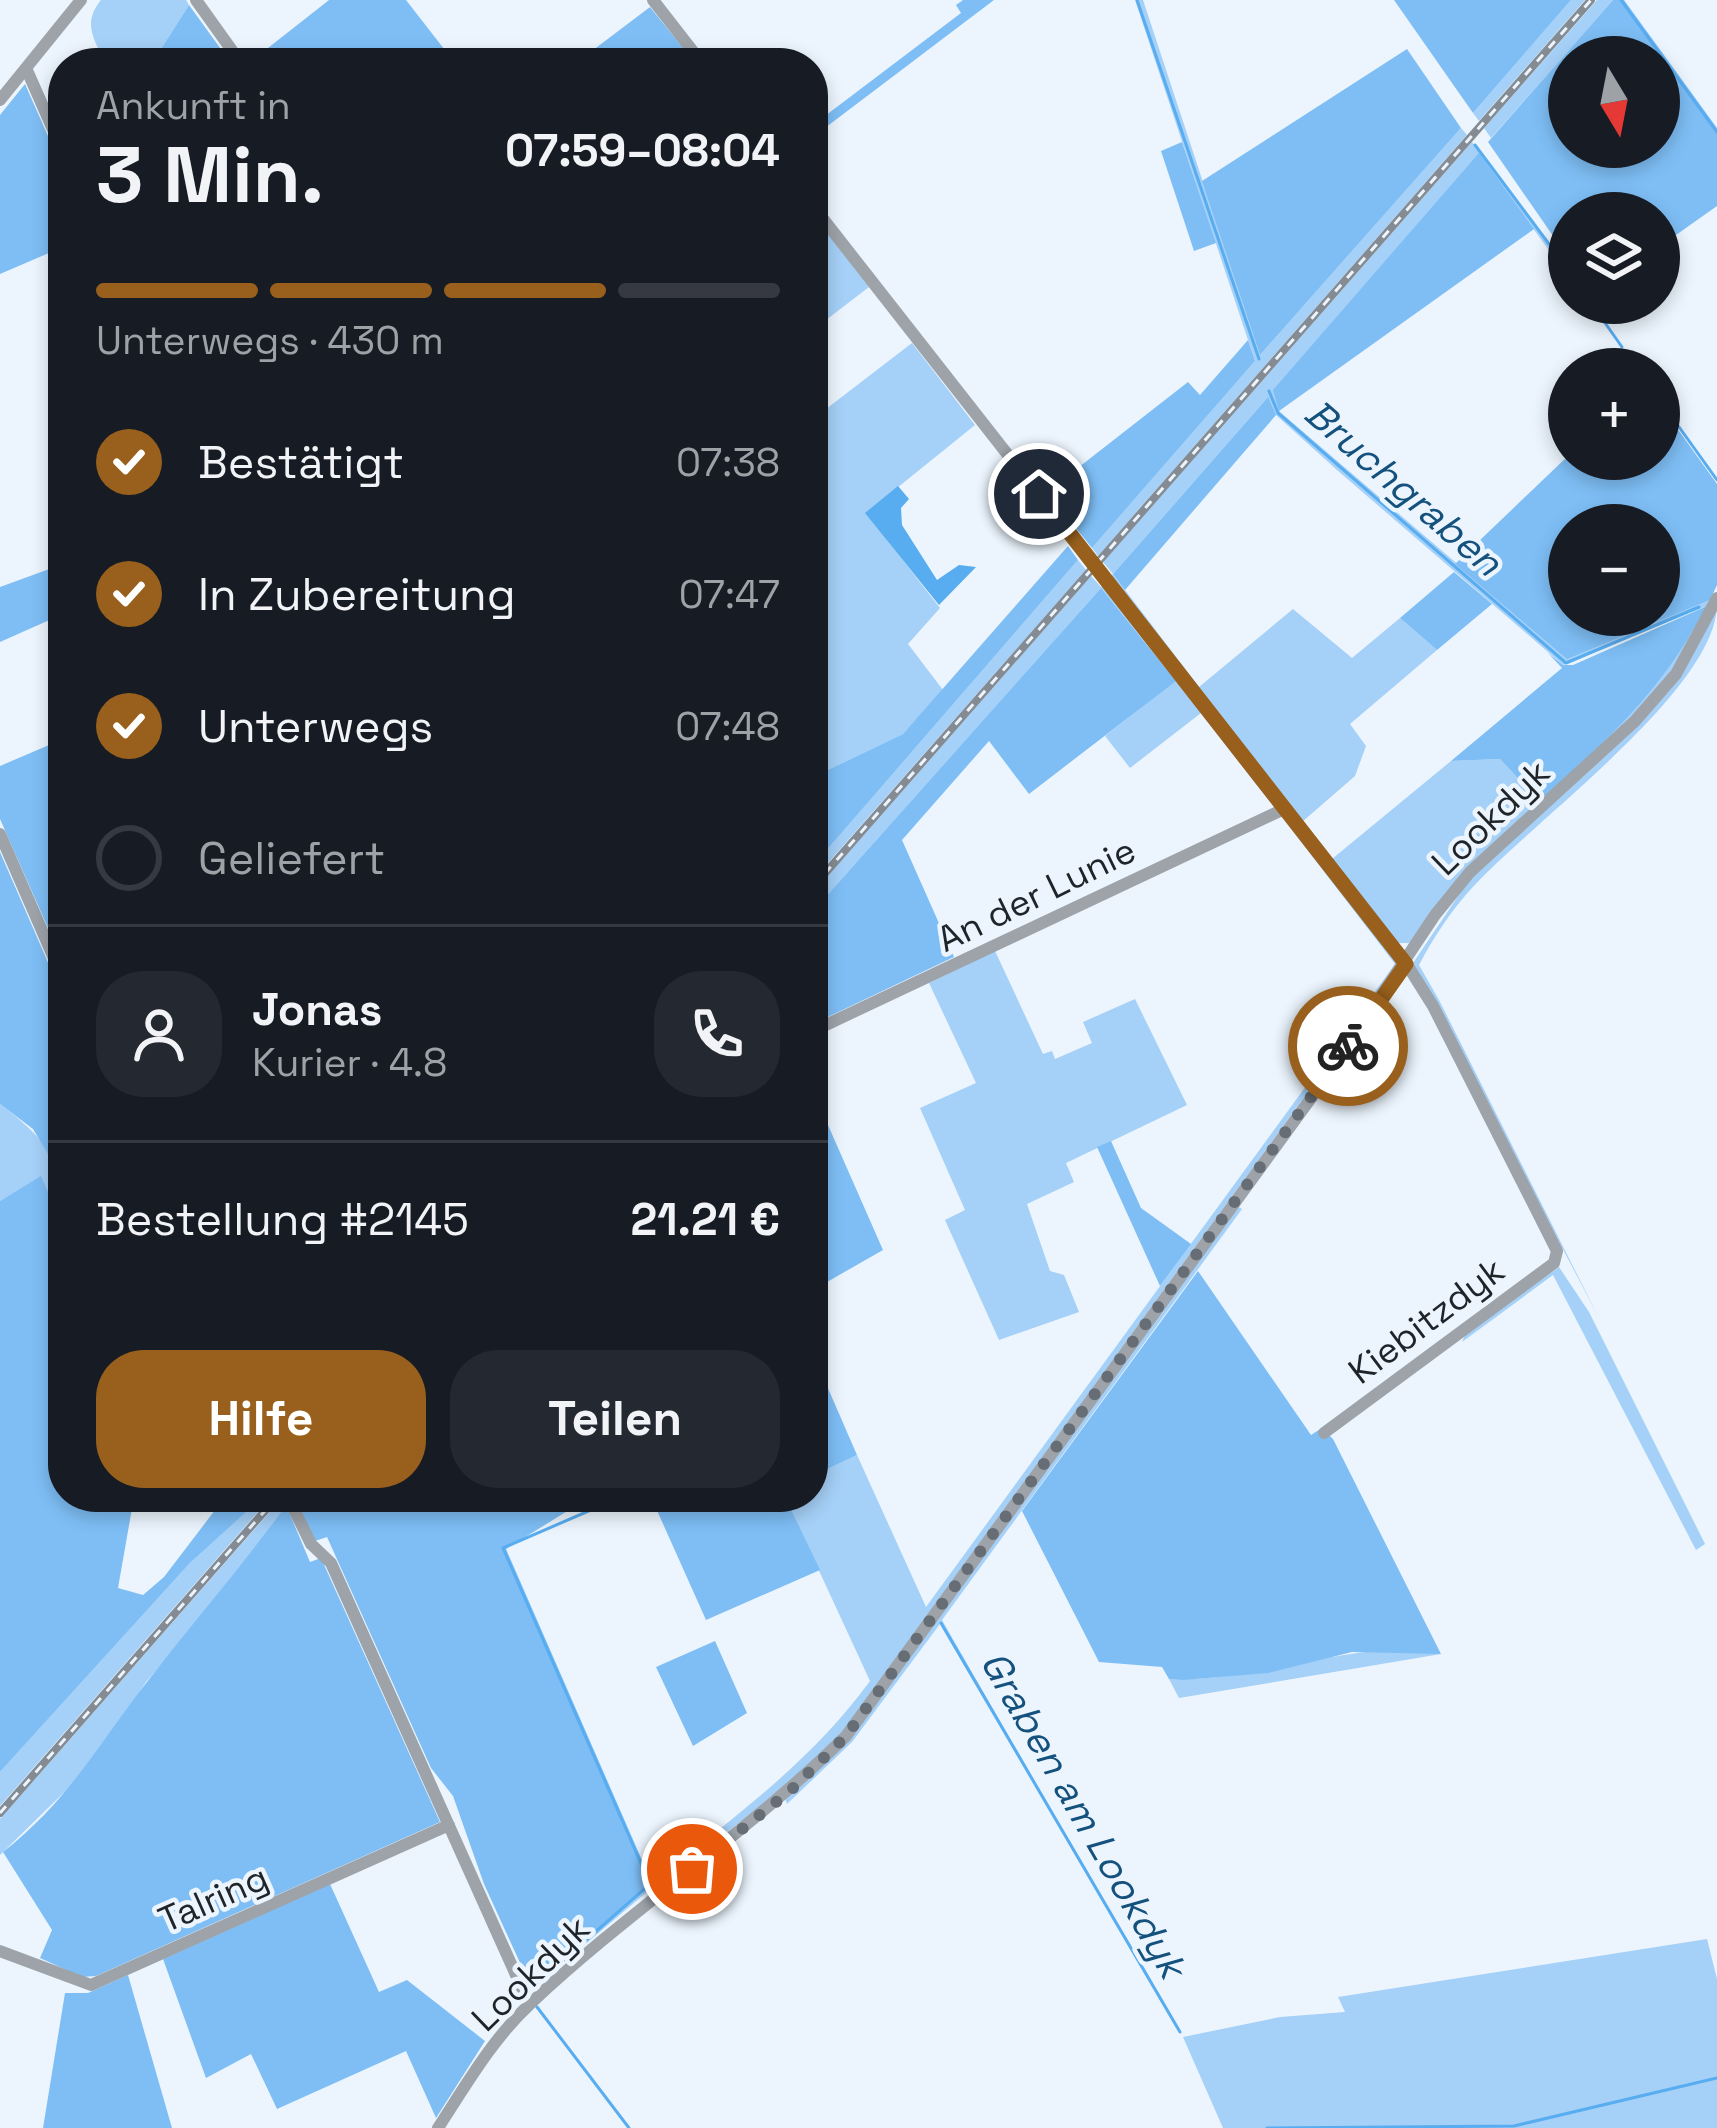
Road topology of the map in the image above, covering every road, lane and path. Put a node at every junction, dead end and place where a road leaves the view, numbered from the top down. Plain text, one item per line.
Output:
1 (81, 0) edge
2 (196, 0) edge
3 (652, 0) edge
4 (230, 48) edge
5 (690, 48) edge
6 (26, 68) junction
7 (0, 100) edge
8 (48, 118) edge
9 (828, 225) edge
10 (1717, 598) edge
11 (1284, 809) junction
12 (0, 834) edge
13 (48, 944) edge
14 (1406, 964) junction
15 (828, 1024) edge
16 (1324, 1433) dead end
17 (295, 1512) edge
18 (449, 1825) junction
19 (0, 1951) edge
20 (529, 2004) junction
21 (438, 2128) edge

1 - 6 street
2 - 4 street
3 - 5 street
6 - 7 street
6 - 8 street
9 - 11 street
10 - 14 street, Lookdyk
11 - 14 street
11 - 15 street, An der Lunie
12 - 13 street
14 - 16 street, Kiebitzdyk
14 - 20 street, Lookdyk
17 - 18 street
18 - 19 street, Talring
18 - 20 street
20 - 21 street, Lookdyk

